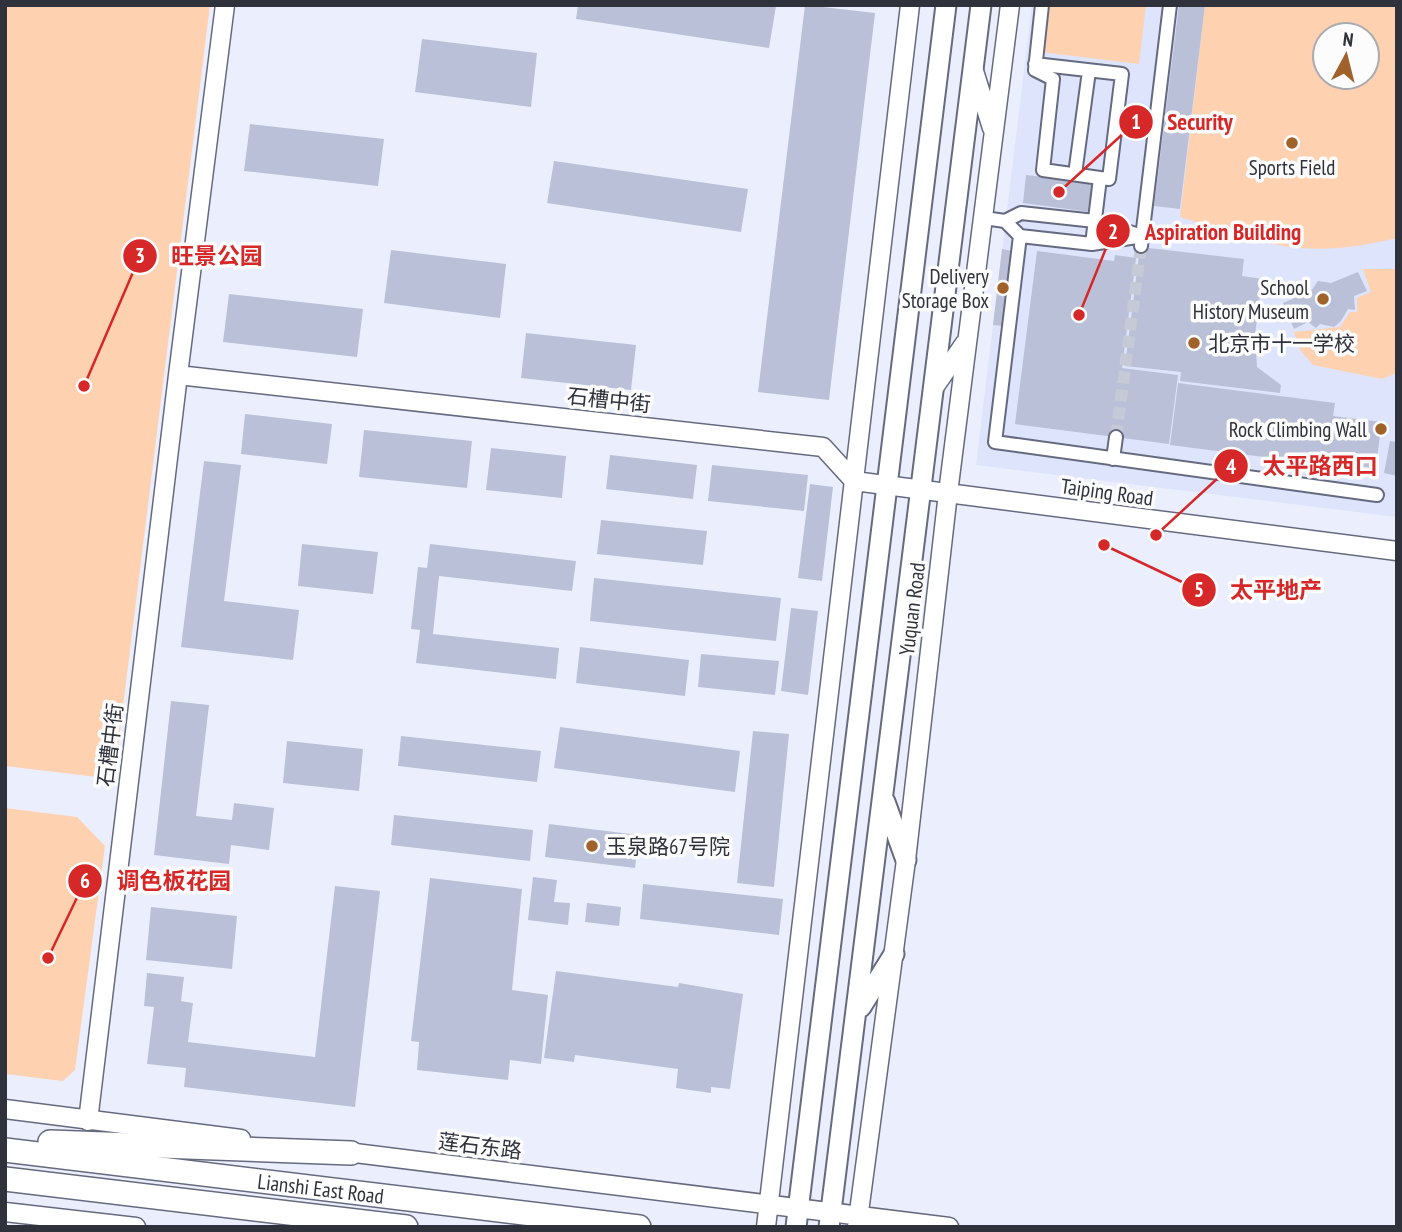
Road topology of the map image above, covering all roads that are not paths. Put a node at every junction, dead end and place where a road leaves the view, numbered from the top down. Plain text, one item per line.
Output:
1 (225, 5) edge
2 (911, 5) edge
3 (946, 5) edge
4 (981, 5) edge
5 (1010, 5) edge
6 (1042, 5) edge
7 (1170, 5) edge
8 (1035, 64) junction
9 (973, 68) junction
10 (1089, 71) junction
11 (994, 135) junction
12 (1076, 174) junction
13 (1100, 178) junction
14 (984, 218) junction
15 (1005, 221) junction
16 (1095, 221) junction
17 (1020, 236) junction
18 (1142, 241) junction
19 (1092, 244) junction
20 (968, 339) junction
21 (178, 375) junction
22 (933, 389) junction
23 (1116, 437) tunnel mouth
24 (1113, 459) junction
25 (854, 481) junction
26 (888, 485) junction
27 (920, 489) junction
28 (948, 493) junction
29 (1377, 495) dead end
30 (1397, 551) edge
31 (883, 797) junction
32 (906, 860) junction
33 (894, 954) junction
34 (856, 1014) junction
35 (5, 1109) edge
36 (88, 1121) junction
37 (5, 1141) edge
38 (5, 1150) edge
39 (351, 1153) junction
40 (5, 1179) edge
41 (768, 1206) junction
42 (5, 1212) edge
43 (798, 1218) edge
44 (831, 1220) edge
45 (858, 1222) edge
46 (136, 1227) edge
47 (406, 1227) edge
48 (639, 1227) edge
49 (766, 1227) edge
50 (949, 1227) edge

1 - 21 street, 石槽中街
2 - 25 street
3 - 26 main road, Yuquan Road
4 - 9 main road, Yuquan Road
5 - 11 street, Yuquan Road
6 - 8 street
7 - 18 street
8 - 10 street
8 - 12 street
9 - 11 street
9 - 22 main road, Yuquan Road
10 - 12 street
10 - 13 street
11 - 14 street, Yuquan Road
12 - 13 street
13 - 16 street
14 - 15 street
14 - 20 street, Yuquan Road
15 - 16 street
15 - 17 street
16 - 18 street
16 - 19 street
17 - 19 street
17 - 24 street
18 - 19 street
20 - 22 street
20 - 28 street, Yuquan Road
21 - 25 street, 石槽中街
21 - 36 street, 石槽中街
22 - 27 main road, Yuquan Road
23 - 24 street
24 - 29 street
25 - 26 street, Taiping Road
25 - 41 street
26 - 27 street, Taiping Road
26 - 43 main road, Yuquan Road
27 - 28 street, Taiping Road
27 - 31 main road, Yuquan Road
28 - 30 street, Taiping Road
28 - 32 street, Yuquan Road
31 - 32 main road
31 - 34 main road, Yuquan Road
32 - 33 street, Yuquan Road
33 - 34 main road
33 - 45 street, Yuquan Road
34 - 44 main road, Yuquan Road
35 - 36 street, 莲石东路
36 - 39 street, 莲石东路
37 - 39 highway
38 - 48 highway, Lianshi East Road
39 - 41 street, 莲石东路
40 - 47 highway, Lianshi East Road
41 - 43 street, 莲石东路
41 - 49 street
42 - 46 street
43 - 44 street, 莲石东路
44 - 45 street, 莲石东路
45 - 50 street, 莲石东路

